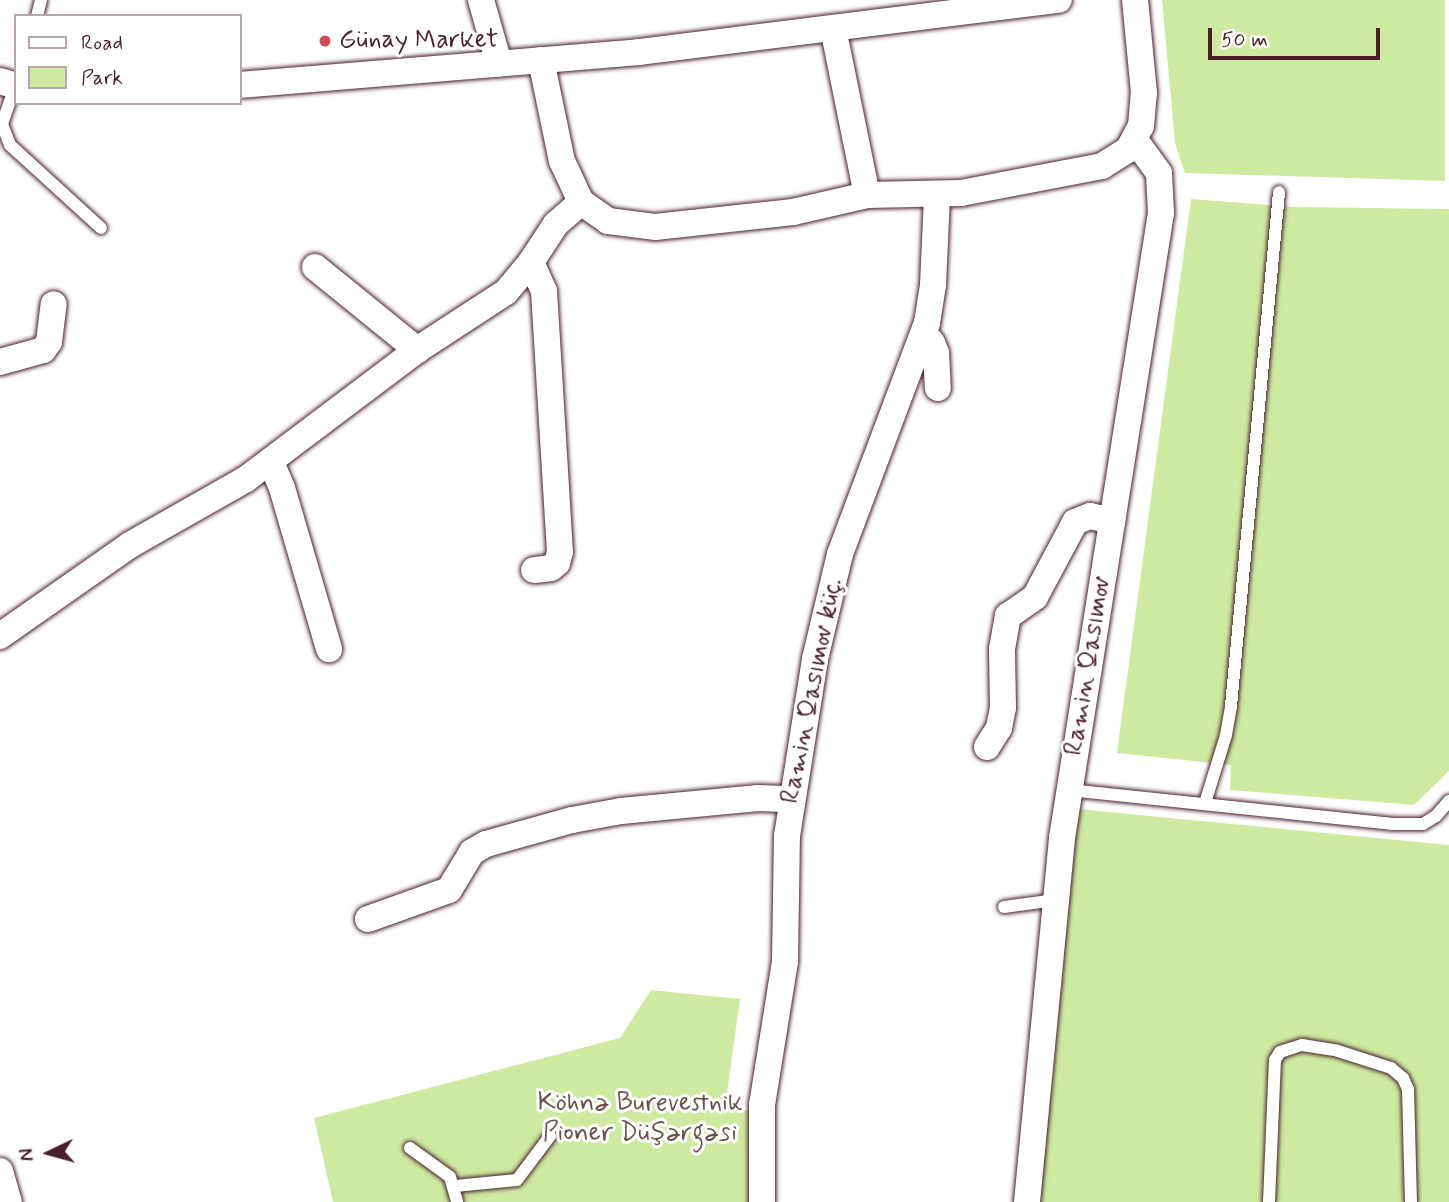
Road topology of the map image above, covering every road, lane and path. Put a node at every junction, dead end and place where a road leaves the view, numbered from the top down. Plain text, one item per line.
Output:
1 (481, 0) edge
2 (1059, 0) edge
3 (1135, 0) edge
4 (864, 12) edge
5 (833, 28) junction
6 (541, 60) junction
7 (499, 62) junction
8 (242, 85) edge
9 (14, 91) edge
10 (1136, 141) junction
11 (1279, 192) dead end
12 (867, 195) junction
13 (937, 195) junction
14 (580, 202) junction
15 (101, 228) dead end
16 (531, 262) junction
17 (315, 267) dead end
18 (54, 304) dead end
19 (924, 333) junction
20 (417, 350) junction
21 (0, 362) edge
22 (939, 388) dead end
23 (271, 462) junction
24 (1112, 521) junction
25 (534, 570) dead end
26 (0, 636) edge
27 (329, 649) dead end
28 (987, 747) dead end
29 (1069, 790) junction
30 (791, 799) junction
31 (1449, 801) edge
32 (1205, 803) junction
33 (1056, 900) junction
34 (1004, 906) dead end
35 (368, 919) dead end
36 (550, 1136) dead end
37 (410, 1149) dead end
38 (0, 1171) edge
39 (455, 1186) junction
40 (9, 1202) edge
41 (457, 1202) edge
42 (762, 1202) edge
43 (1027, 1202) edge
44 (1269, 1202) edge
45 (1411, 1202) edge

1 - 7 street
2 - 4 street
3 - 10 street
4 - 5 street
5 - 6 street
5 - 12 street
6 - 7 street
6 - 14 street
7 - 8 street
9 - 15 lane
10 - 13 street
10 - 24 street, Ramin Qasımov
11 - 32 lane
12 - 13 street
12 - 14 street
13 - 19 street, Ramin Qasımov küç.
14 - 16 street
16 - 20 street
16 - 25 street
17 - 20 street
18 - 21 street
19 - 22 street
19 - 30 street, Ramin Qasımov küç.
20 - 23 street
23 - 26 street
23 - 27 street
24 - 28 street
24 - 29 street, Ramin Qasımov
29 - 32 lane
29 - 33 street, Ramin Qasımov
30 - 35 street
30 - 42 street, Ramin Qasımov küç.
31 - 32 lane
33 - 34 lane
33 - 43 street, Ramin Qasımov
36 - 39 lane
37 - 39 lane
38 - 40 street
39 - 41 lane
44 - 45 lane

